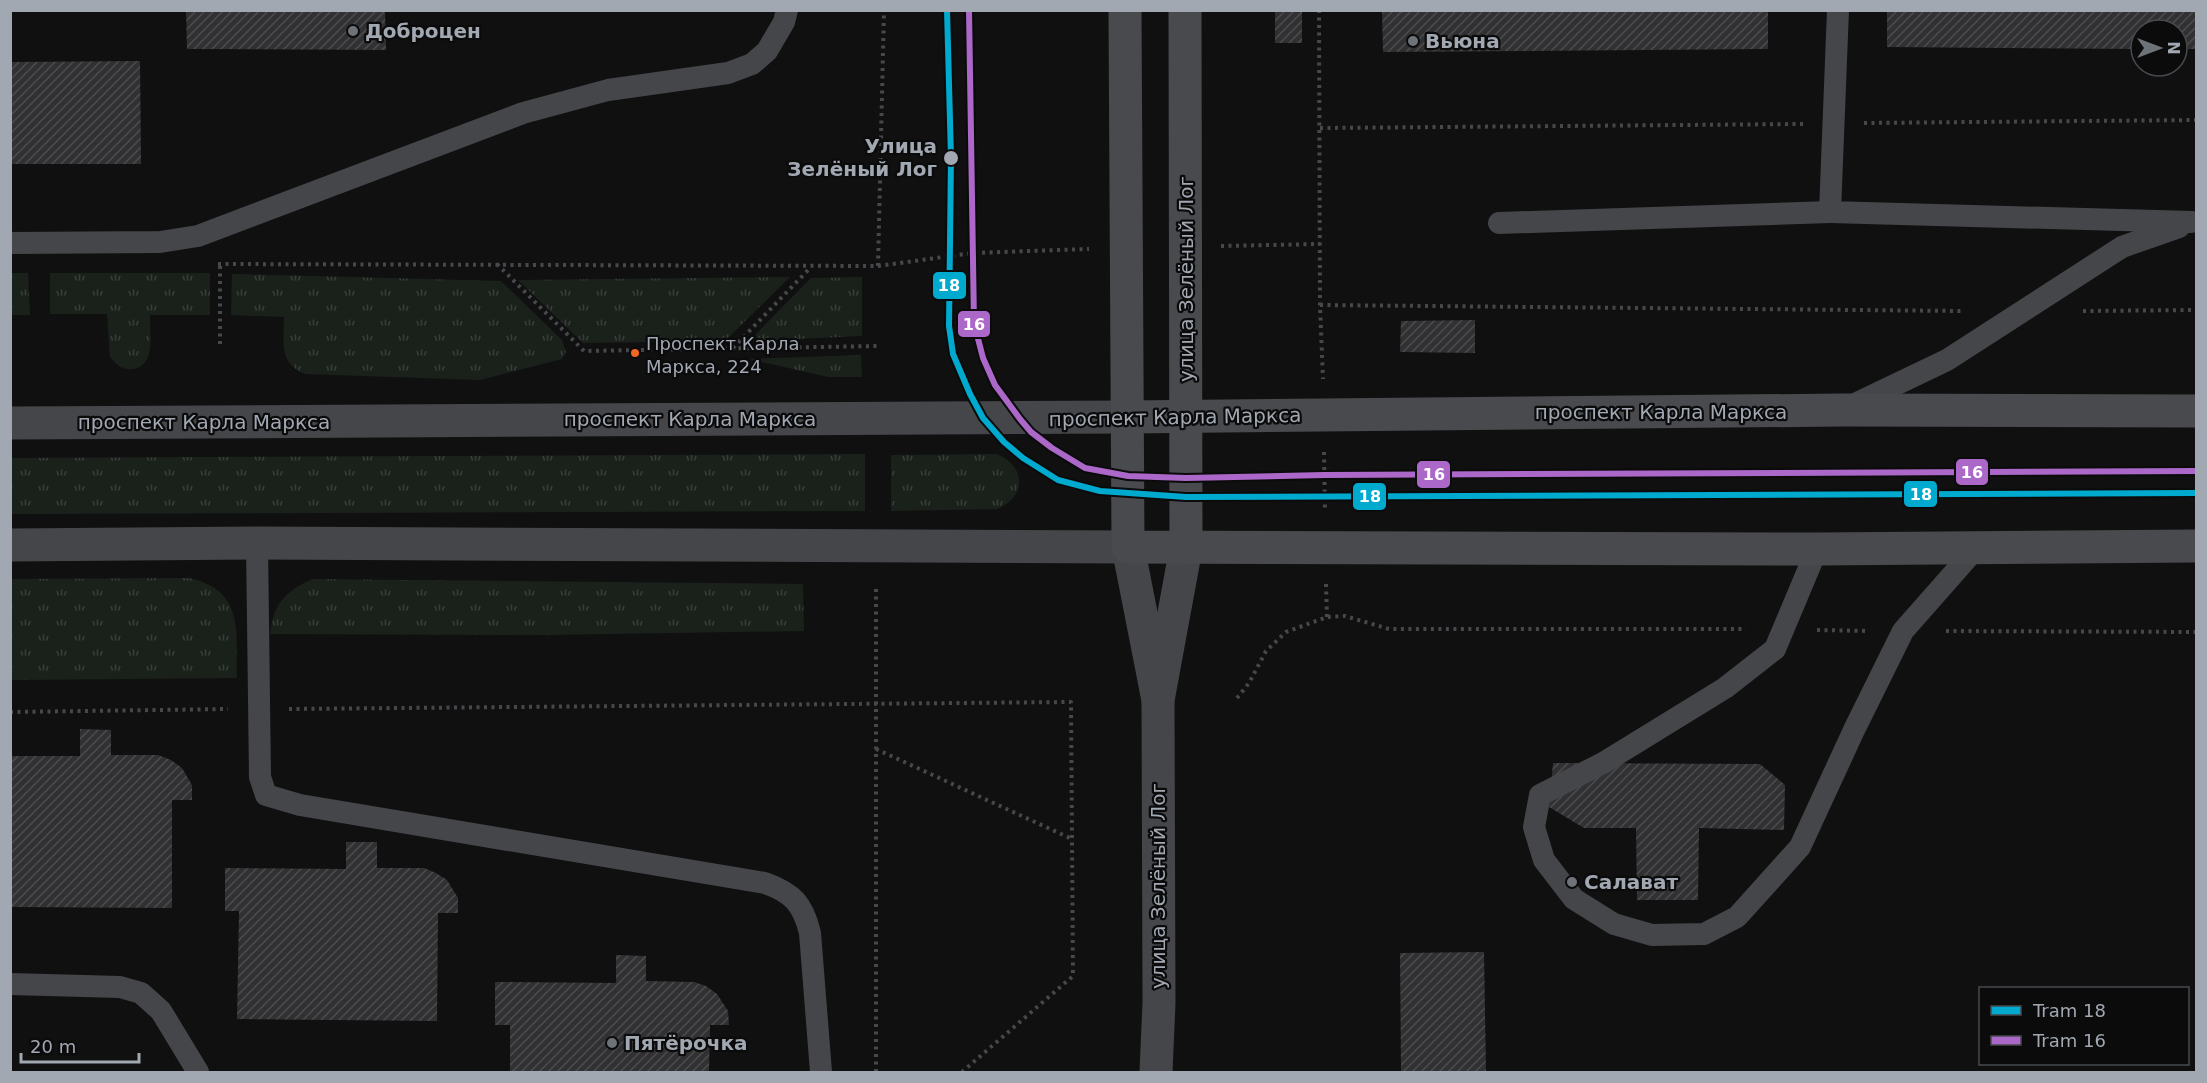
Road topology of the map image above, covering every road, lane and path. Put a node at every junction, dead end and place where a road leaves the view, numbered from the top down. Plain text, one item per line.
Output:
1 (787, 10) edge
2 (884, 10) edge
3 (1125, 10) edge
4 (1185, 10) edge
5 (1319, 10) edge
6 (1838, 10) edge
7 (2196, 120) edge
8 (1834, 123) junction
9 (1320, 128) junction
10 (1830, 212) junction
11 (2194, 222) edge
12 (1499, 223) dead end
13 (220, 227) junction
14 (10, 243) edge
15 (1320, 244) junction
16 (1217, 246) dead end
17 (1089, 249) dead end
18 (209, 264) dead end
19 (220, 264) junction
20 (496, 264) junction
21 (812, 266) junction
22 (878, 266) junction
23 (1320, 305) junction
24 (2196, 310) edge
25 (1963, 311) dead end
26 (2080, 311) dead end
27 (220, 344) dead end
28 (878, 346) dead end
29 (732, 348) junction
30 (1842, 410) junction
31 (2196, 411) edge
32 (1324, 415) junction
33 (1186, 416) junction
34 (1127, 417) junction
35 (10, 423) edge
36 (257, 543) junction
37 (10, 545) edge
38 (2196, 546) edge
39 (1128, 547) junction
40 (1977, 547) junction
41 (1186, 548) junction
42 (1326, 548) junction
43 (1817, 549) junction
44 (876, 585) dead end
45 (1327, 617) junction
46 (1784, 629) junction
47 (1903, 631) junction
48 (2196, 632) edge
49 (1237, 699) dead end
50 (1158, 700) junction
51 (876, 703) junction
52 (259, 709) junction
53 (10, 712) edge
54 (876, 749) junction
55 (1072, 839) junction
56 (10, 984) edge
57 (198, 1072) edge
58 (821, 1072) edge
59 (876, 1072) edge
60 (962, 1072) edge
61 (1156, 1072) edge

1 - 13 lane
2 - 22 path
3 - 34 main road
4 - 33 main road, улица Зелёный Лог
5 - 9 path
6 - 8 lane
7 - 8 path
8 - 9 path
8 - 10 lane
9 - 15 path
10 - 11 lane
10 - 12 lane
11 - 30 lane
13 - 14 lane
13 - 19 path
15 - 16 path
15 - 23 path
17 - 22 path
18 - 19 path
19 - 20 path
19 - 27 path
20 - 21 path
20 - 29 path
21 - 22 path
21 - 29 path
23 - 25 path
23 - 32 path
24 - 26 path
28 - 29 path
30 - 31 main road, проспект Карла Маркса
30 - 32 main road, проспект Карла Маркса
32 - 33 main road, проспект Карла Маркса
32 - 42 path
33 - 34 main road, проспект Карла Маркса
33 - 41 main road, улица Зелёный Лог
34 - 35 street, проспект Карла Маркса
34 - 39 main road
36 - 37 street
36 - 39 street
36 - 52 lane
38 - 40 main road
39 - 41 main road
39 - 50 street
40 - 43 main road
40 - 47 lane
41 - 42 main road
41 - 50 street
42 - 43 main road
42 - 45 path
43 - 46 lane
44 - 51 path
45 - 46 path
45 - 49 path
46 - 47 path
46 - 47 lane
47 - 48 path
50 - 61 street, улица Зелёный Лог
51 - 52 path
51 - 54 path
51 - 55 path
52 - 53 path
52 - 58 lane
54 - 55 path
54 - 59 path
55 - 60 path
56 - 57 lane

